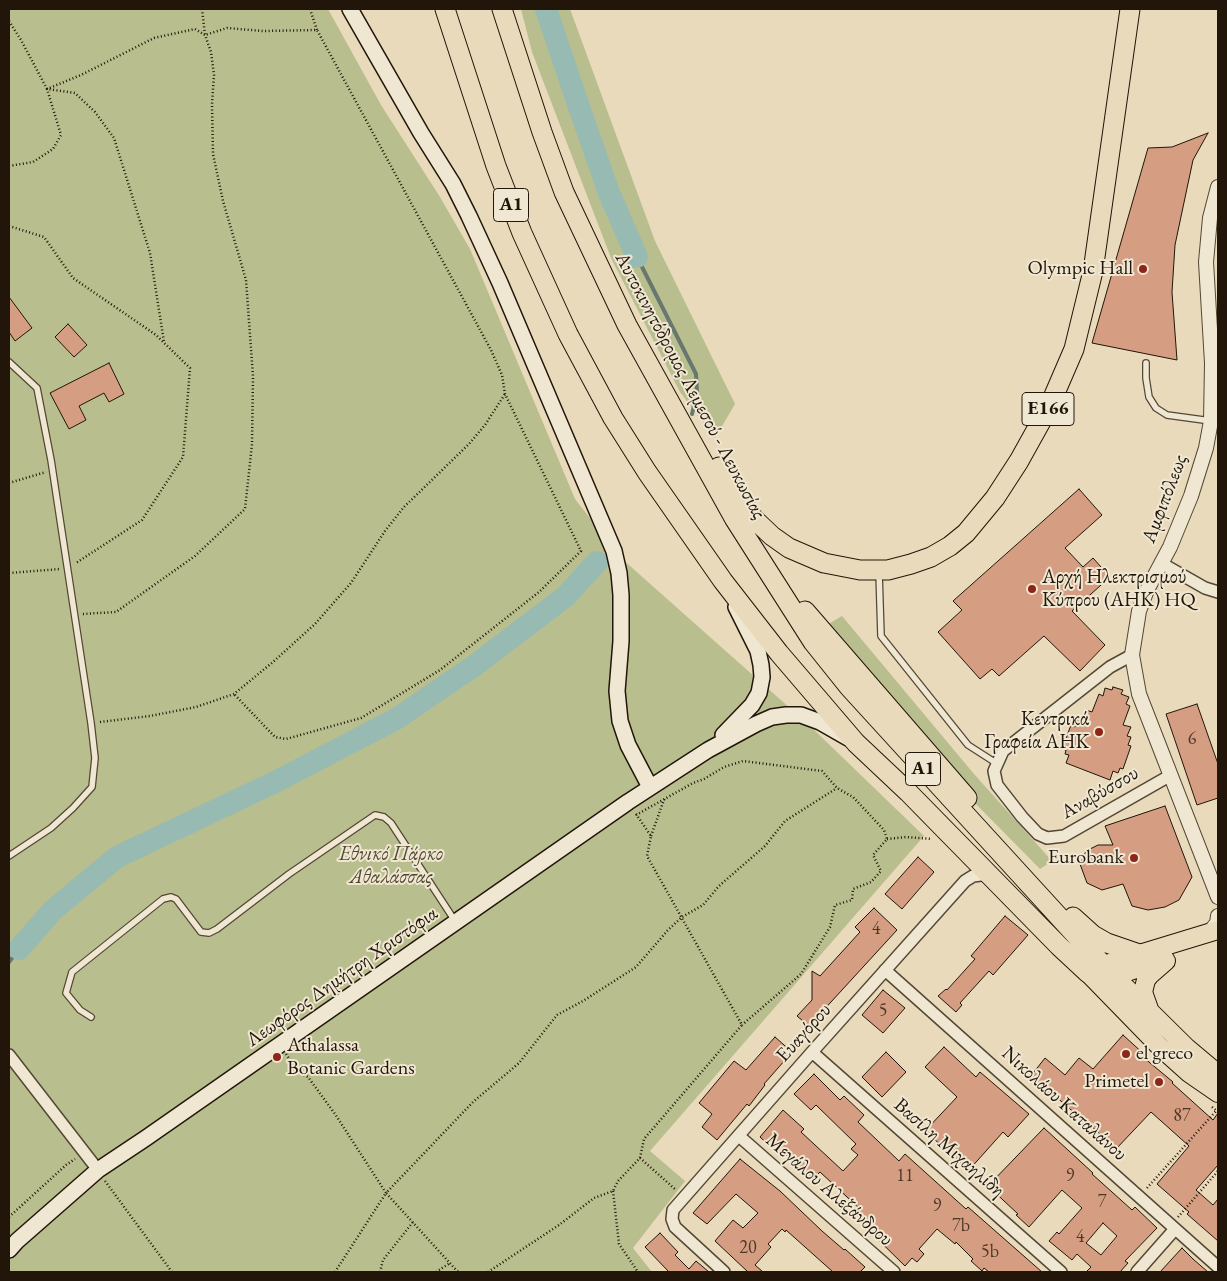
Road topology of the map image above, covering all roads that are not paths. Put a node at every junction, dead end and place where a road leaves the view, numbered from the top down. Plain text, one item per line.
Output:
1 (340, 9) edge
2 (350, 9) edge
3 (502, 9) edge
4 (1130, 9) edge
5 (445, 14) edge
6 (421, 133) junction
7 (1218, 187) edge
8 (1214, 315) edge
9 (627, 325) junction
10 (9, 362) edge
11 (1146, 363) dead end
12 (1214, 412) edge
13 (760, 559) junction
14 (1161, 563) junction
15 (878, 570) junction
16 (723, 581) junction
17 (1218, 592) edge
18 (1132, 655) junction
19 (856, 743) junction
20 (631, 749) junction
21 (708, 750) junction
22 (996, 763) junction
23 (671, 773) junction
24 (1171, 775) junction
25 (650, 786) junction
26 (9, 856) edge
27 (989, 874) junction
28 (1218, 898) edge
29 (1218, 916) edge
30 (456, 922) junction
31 (1215, 936) edge
32 (1139, 954) junction
33 (1172, 956) junction
34 (885, 970) junction
35 (1103, 976) junction
36 (1150, 1012) junction
37 (91, 1017) dead end
38 (812, 1052) junction
39 (9, 1055) edge
40 (1218, 1074) edge
41 (1217, 1102) edge
42 (739, 1136) junction
43 (98, 1170) junction
44 (1173, 1226) junction
45 (9, 1250) edge
46 (1218, 1266) edge
47 (724, 1272) edge
48 (894, 1272) edge
49 (1061, 1272) edge
50 (1137, 1272) edge

1 - 6 main road
2 - 6 main road
3 - 9 highway, Αυτοκινητόδρομος Λεμεσού - Λευκωσίας / A1
4 - 15 highway, E166
5 - 16 highway, A1
6 - 20 main road
7 - 8 street, Αμφιπόλεως
8 - 12 street, Αμφιπόλεως
9 - 13 highway, Αυτοκινητόδρομος Λεμεσού - Λευκωσίας / A1
9 - 15 highway, E166
10 - 26 lane
11 - 12 lane
12 - 14 street, Αμφιπόλεως
13 - 32 highway
13 - 35 highway, A1
14 - 17 street
14 - 18 street, Αμφιπόλεως
15 - 22 lane
16 - 19 highway, A1
16 - 21 main road, Λεωφόρος Δημήτρη Χριστόφια
18 - 22 street
18 - 24 street, Αμφιπόλεως
19 - 21 main road, Λεωφόρος Δημήτρη Χριστόφια
19 - 27 highway, A1
20 - 23 main road
20 - 25 main road
21 - 23 main road, Λεωφόρος Δημήτρη Χριστόφια
22 - 24 street, Αναβύσσου
23 - 25 main road, Λεωφόρος Δημήτρη Χριστόφια
24 - 28 street, Αμφιπόλεως
25 - 30 main road, Λεωφόρος Δημήτρη Χριστόφια
27 - 34 street, Ευαγόρου
27 - 35 highway, A1
29 - 31 street
30 - 37 lane
30 - 43 main road, Λεωφόρος Δημήτρη Χριστόφια
31 - 32 main road
31 - 33 main road
32 - 35 main road
33 - 35 main road
33 - 36 main road
34 - 38 street, Ευαγόρου
34 - 44 street, Νικολάου Καταλάνου
35 - 36 main road, A1
35 - 41 main road, A1
36 - 40 main road, A1
38 - 42 street, Ευαγόρου
38 - 49 street, Βασίλη Μιχαηλίδη
39 - 43 street
42 - 47 street, Ευαγόρου
42 - 48 street, Μεγάλου Αλεξάνδρου
43 - 45 main road, Λεωφόρος Δημήτρη Χριστόφια
44 - 46 street, Νικολάου Καταλάνου
44 - 50 street

